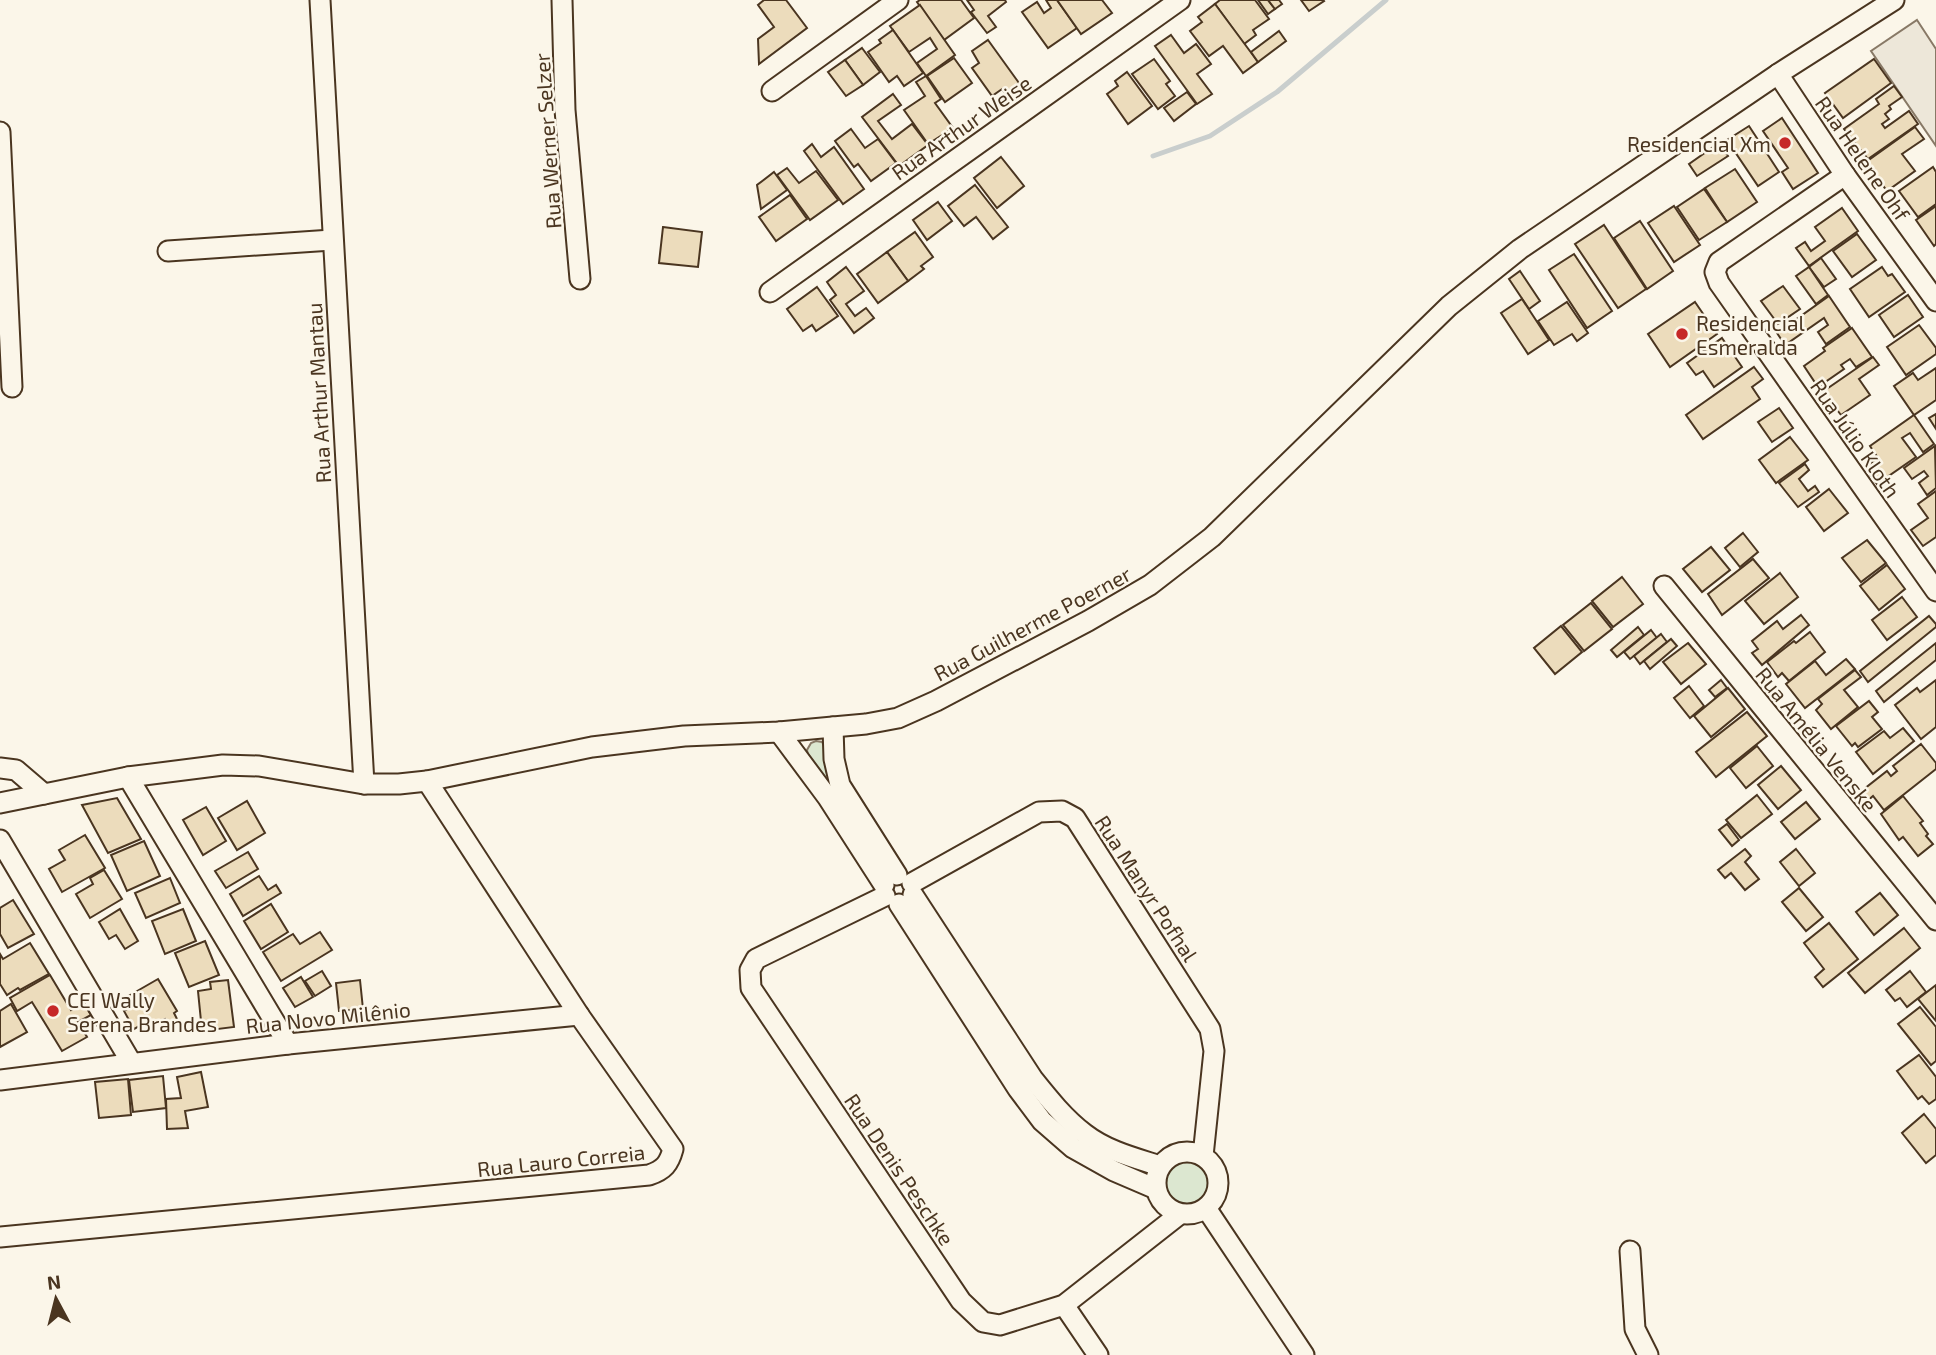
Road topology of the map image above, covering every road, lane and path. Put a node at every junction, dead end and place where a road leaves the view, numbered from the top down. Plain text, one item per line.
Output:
1 (320, 0) edge
2 (562, 0) edge
3 (898, 0) edge
4 (1180, 0) edge
5 (1894, 0) edge
6 (1778, 74) junction
7 (772, 91) dead end
8 (0, 132) edge
9 (1845, 175) junction
10 (332, 240) junction
11 (168, 251) dead end
12 (580, 279) dead end
13 (770, 292) dead end
14 (1936, 301) edge
15 (12, 387) dead end
16 (1664, 586) dead end
17 (1936, 591) edge
18 (833, 727) junction
19 (779, 732) junction
20 (0, 768) edge
21 (128, 777) junction
22 (427, 781) junction
23 (364, 784) junction
24 (44, 794) junction
25 (0, 803) edge
26 (0, 840) edge
27 (898, 890) junction
28 (1936, 920) edge
29 (579, 1015) junction
30 (288, 1044) junction
31 (131, 1062) junction
32 (0, 1080) edge
33 (1203, 1156) junction
34 (1160, 1166) junction
35 (1156, 1189) junction
36 (1206, 1208) junction
37 (1180, 1213) junction
38 (0, 1237) edge
39 (1630, 1251) dead end
40 (1064, 1305) junction
41 (1098, 1355) edge
42 (1304, 1355) edge
43 (1648, 1355) edge

1 - 10 street, Rua Arthur Mantau
2 - 12 street, Rua Werner Selzer
3 - 7 street
4 - 13 street, Rua Arthur Weise
5 - 6 street, Rua Guilherme Poerner
6 - 9 street, Rua Helene Ohf
6 - 18 street, Rua Guilherme Poerner
8 - 15 street
9 - 14 street, Rua Helene Ohf
9 - 17 street, Rua Júlio Kloth
10 - 11 street
10 - 23 street, Rua Arthur Mantau
16 - 28 street, Rua Amélia Venske
18 - 19 street, Rua Guilherme Poerner
18 - 27 street
19 - 22 street, Rua Guilherme Poerner
19 - 27 street
20 - 24 street
21 - 23 street, Rua Guilherme Poerner
21 - 24 street, Rua Guilherme Poerner
21 - 30 street
22 - 23 street, Rua Guilherme Poerner
22 - 29 street, Rua Lauro Correia
24 - 25 street, Rua Guilherme Poerner
26 - 31 street
27 - 33 street, Rua Manyr Pofhal
27 - 34 street
27 - 35 street
27 - 40 street, Rua Denis Peschke
29 - 30 street, Rua Novo Milênio
29 - 38 street, Rua Lauro Correia
30 - 31 street, Rua Novo Milênio
31 - 32 street, Rua Novo Milênio
33 - 34 street
33 - 36 street
34 - 35 street
35 - 37 street
36 - 37 street
36 - 42 street
37 - 40 street, Rua Denis Peschke
39 - 43 street
40 - 41 street

